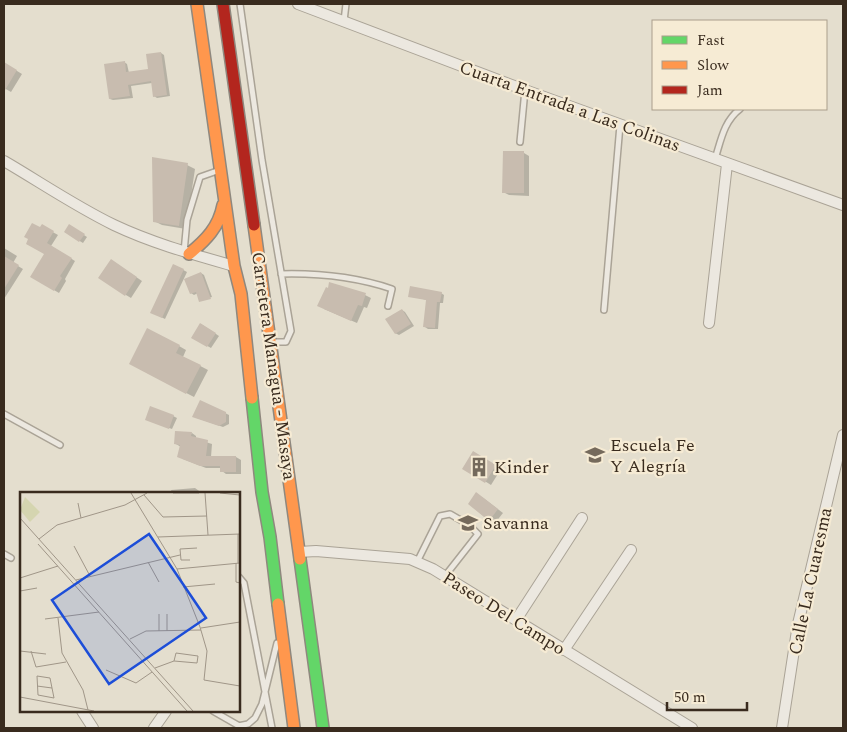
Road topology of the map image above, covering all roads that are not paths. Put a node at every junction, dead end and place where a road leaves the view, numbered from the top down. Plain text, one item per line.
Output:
1 (197, 4) edge
2 (223, 4) edge
3 (240, 4) edge
4 (298, 4) edge
5 (346, 4) edge
6 (320, 8) edge
7 (344, 22) junction
8 (525, 90) junction
9 (739, 110) edge
10 (620, 125) junction
11 (520, 142) dead end
12 (4, 160) edge
13 (715, 160) junction
14 (727, 164) junction
15 (220, 170) junction
16 (246, 173) junction
17 (224, 194) junction
18 (843, 205) edge
19 (186, 253) junction
20 (234, 266) junction
21 (281, 274) junction
22 (388, 306) dead end
23 (604, 310) dead end
24 (710, 323) dead end
25 (270, 341) junction
26 (4, 414) edge
27 (843, 435) edge
28 (60, 445) dead end
29 (841, 455) edge
30 (291, 491) junction
31 (262, 492) junction
32 (582, 518) dead end
33 (287, 524) junction
34 (270, 537) junction
35 (630, 550) dead end
36 (299, 552) junction
37 (4, 554) edge
38 (12, 558) dead end
39 (417, 562) junction
40 (445, 576) junction
41 (240, 578) edge
42 (516, 620) junction
43 (281, 626) junction
44 (564, 650) junction
45 (265, 690) junction
46 (83, 712) edge
47 (165, 712) edge
48 (215, 712) edge
49 (241, 727) edge
50 (93, 728) edge
51 (154, 728) edge
52 (272, 728) edge
53 (294, 728) edge
54 (323, 728) edge
55 (692, 728) edge
56 (782, 728) edge

1 - 15 highway, Carretera Managua - Masaya
2 - 16 highway, Carretera Managua - Masaya
3 - 21 lane
4 - 6 street, Cuarta Entrada a Las Colinas
5 - 7 lane
6 - 7 street, Cuarta Entrada a Las Colinas
7 - 8 street, Cuarta Entrada a Las Colinas
8 - 10 street, Cuarta Entrada a Las Colinas
8 - 11 lane
9 - 13 lane
10 - 13 street, Cuarta Entrada a Las Colinas
10 - 23 lane
12 - 19 street
13 - 14 street, Cuarta Entrada a Las Colinas
14 - 18 street, Cuarta Entrada a Las Colinas
14 - 24 street
15 - 17 highway, Carretera Managua - Masaya
15 - 19 lane
16 - 20 highway
16 - 25 highway, Carretera Managua - Masaya
17 - 19 highway
17 - 20 highway, Carretera Managua - Masaya
19 - 20 street
20 - 25 highway
20 - 31 highway, Carretera Managua - Masaya
21 - 22 lane
21 - 25 lane
25 - 30 highway, Carretera Managua - Masaya
26 - 28 lane
27 - 29 street, Calle La Cuaresma
29 - 56 street, Calle La Cuaresma
30 - 31 highway
30 - 33 highway, Carretera Managua - Masaya
31 - 34 highway, Carretera Managua - Masaya
32 - 42 street
33 - 34 highway
33 - 36 highway, Carretera Managua - Masaya
34 - 43 highway, Carretera Managua - Masaya
35 - 44 street
36 - 39 street, Paseo Del Campo
36 - 54 highway, Carretera Managua - Masaya
37 - 38 lane
39 - 40 street, Paseo Del Campo
39 - 40 lane
40 - 42 street, Paseo Del Campo
41 - 45 lane
42 - 44 street, Paseo Del Campo
43 - 45 lane
43 - 53 highway, Carretera Managua - Masaya
44 - 55 street, Paseo Del Campo
45 - 49 lane
45 - 52 lane
46 - 50 street
47 - 51 street
48 - 49 lane

